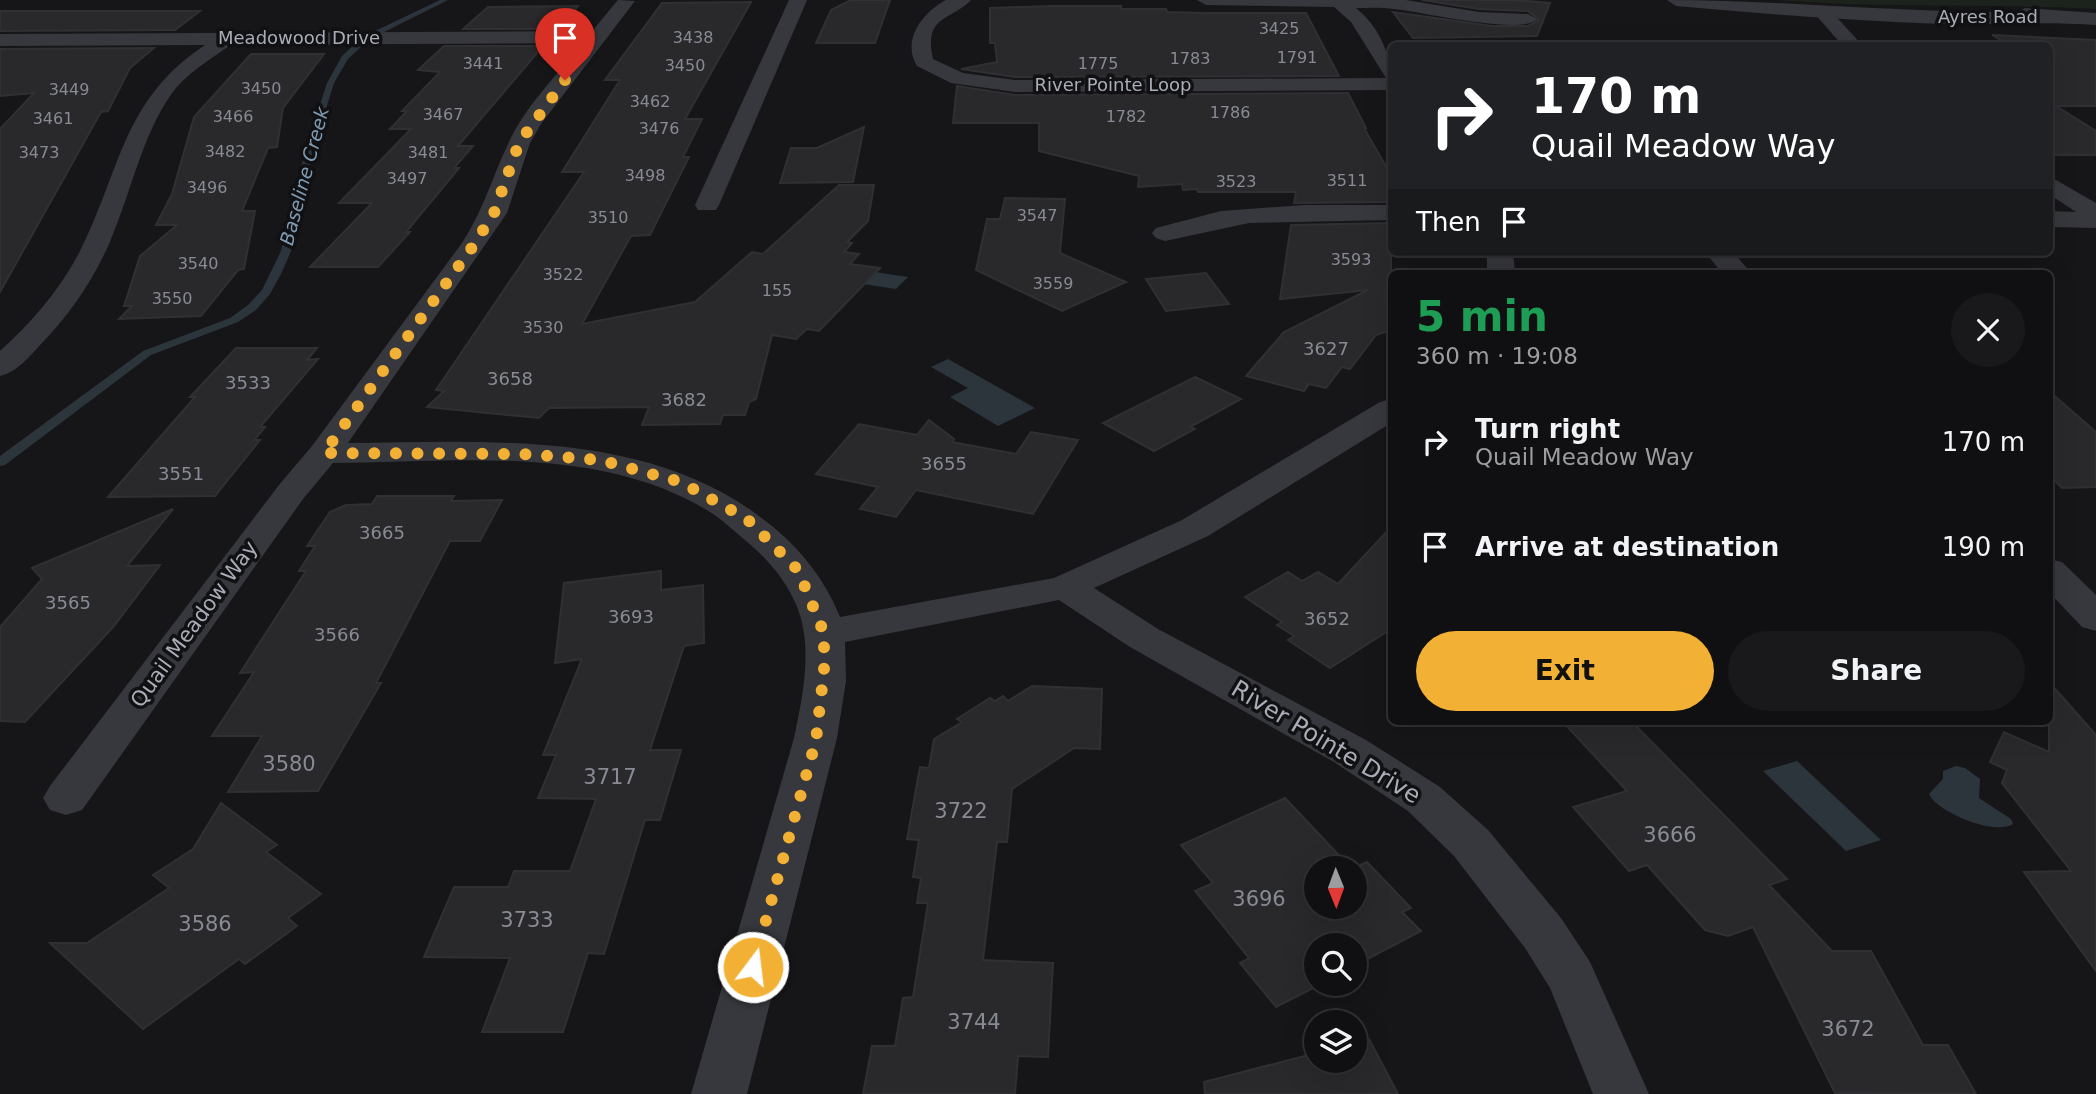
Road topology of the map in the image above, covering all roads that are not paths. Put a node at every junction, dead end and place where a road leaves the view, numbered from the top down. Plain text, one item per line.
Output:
1 (798, 0) edge
2 (962, 0) edge
3 (1206, 0) edge
4 (1676, 0) edge
5 (626, 1) edge
6 (1337, 1) edge
7 (1823, 13) junction
8 (1528, 19) dead end
9 (2096, 19) edge
10 (598, 37) junction
11 (226, 39) junction
12 (0, 40) edge
13 (1850, 42) edge
14 (1388, 68) edge
15 (1388, 84) edge
16 (2053, 186) edge
17 (708, 205) dead end
18 (1388, 213) edge
19 (2096, 214) edge
20 (2053, 219) edge
21 (2096, 220) edge
22 (1165, 233) dead end
23 (1722, 256) edge
24 (1734, 270) edge
25 (0, 367) edge
26 (1388, 411) edge
27 (324, 453) junction
28 (2053, 574) edge
29 (1065, 587) junction
30 (2096, 618) edge
31 (824, 633) junction
32 (66, 797) dead end
33 (719, 1094) edge
34 (1621, 1094) edge

1 - 17 street
2 - 15 street, River Pointe Loop
3 - 6 street
4 - 7 street, Ayres Road
5 - 10 street, Quail Meadow Way
6 - 8 street
6 - 14 street
7 - 9 street, Ayres Road
7 - 13 street
10 - 11 street, Meadowood Drive
10 - 27 street, Quail Meadow Way
11 - 12 street, Meadowood Drive
11 - 25 street
16 - 19 street
18 - 22 street
20 - 21 street
23 - 24 street
26 - 29 street
27 - 31 street
27 - 32 street, Quail Meadow Way
28 - 30 street
29 - 31 street
29 - 34 street, River Pointe Drive
31 - 33 street

